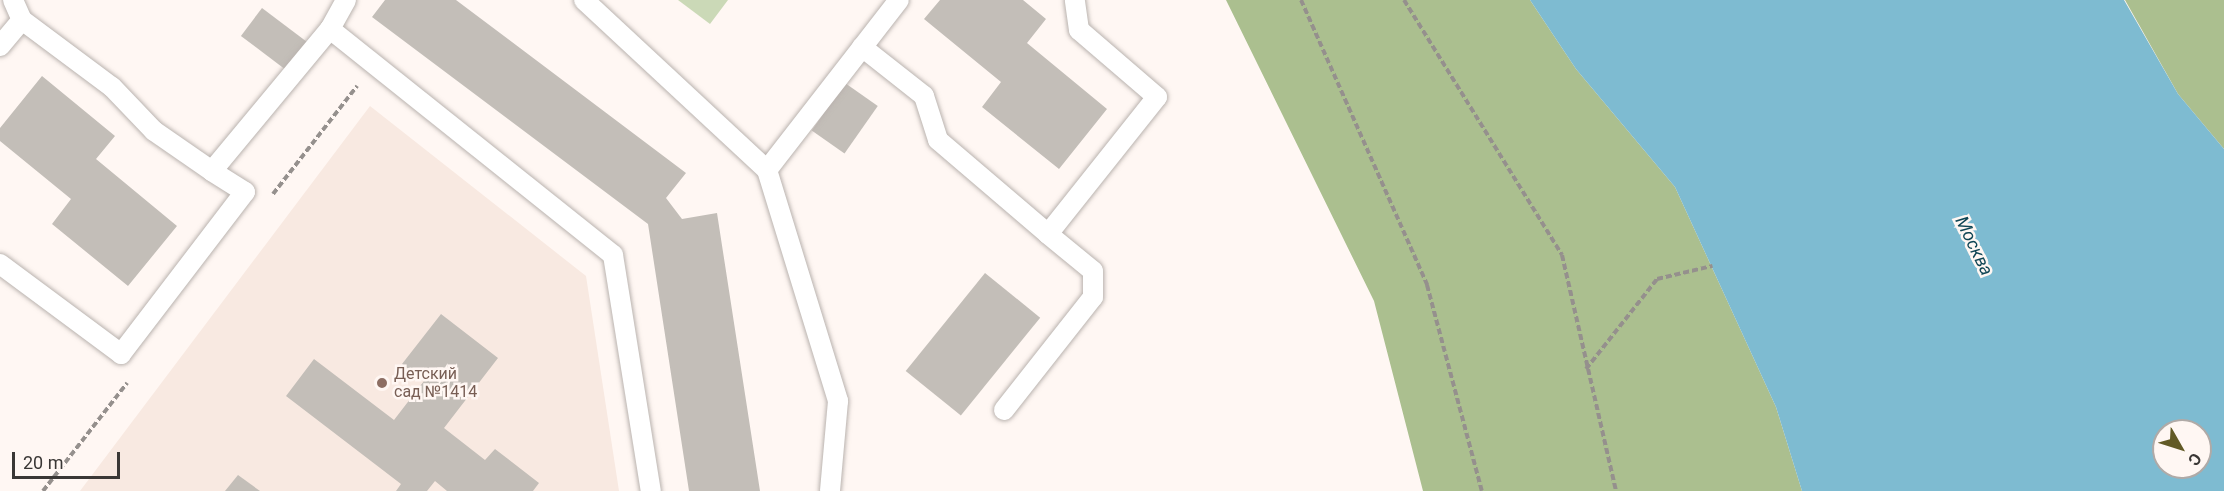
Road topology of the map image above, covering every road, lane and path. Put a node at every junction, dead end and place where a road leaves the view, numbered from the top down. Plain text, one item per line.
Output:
1 (13, 0) edge
2 (346, 0) edge
3 (584, 0) edge
4 (899, 0) edge
5 (1075, 0) edge
6 (1300, 0) edge
7 (1404, 0) edge
8 (22, 20) junction
9 (330, 30) junction
10 (0, 46) edge
11 (862, 47) junction
12 (767, 170) junction
13 (212, 171) junction
14 (1048, 234) junction
15 (0, 264) edge
16 (1712, 266) dead end
17 (1586, 369) junction
18 (1004, 410) dead end
19 (651, 491) edge
20 (830, 491) edge
21 (1482, 491) edge
22 (1616, 491) edge

1 - 8 lane
2 - 9 lane
3 - 12 lane
4 - 11 lane
5 - 14 lane
6 - 21 path
7 - 17 path
8 - 10 lane
8 - 13 lane
9 - 13 lane
9 - 19 lane
11 - 12 lane
11 - 14 lane
12 - 20 lane
13 - 15 lane
14 - 18 lane
16 - 17 path
17 - 22 path

